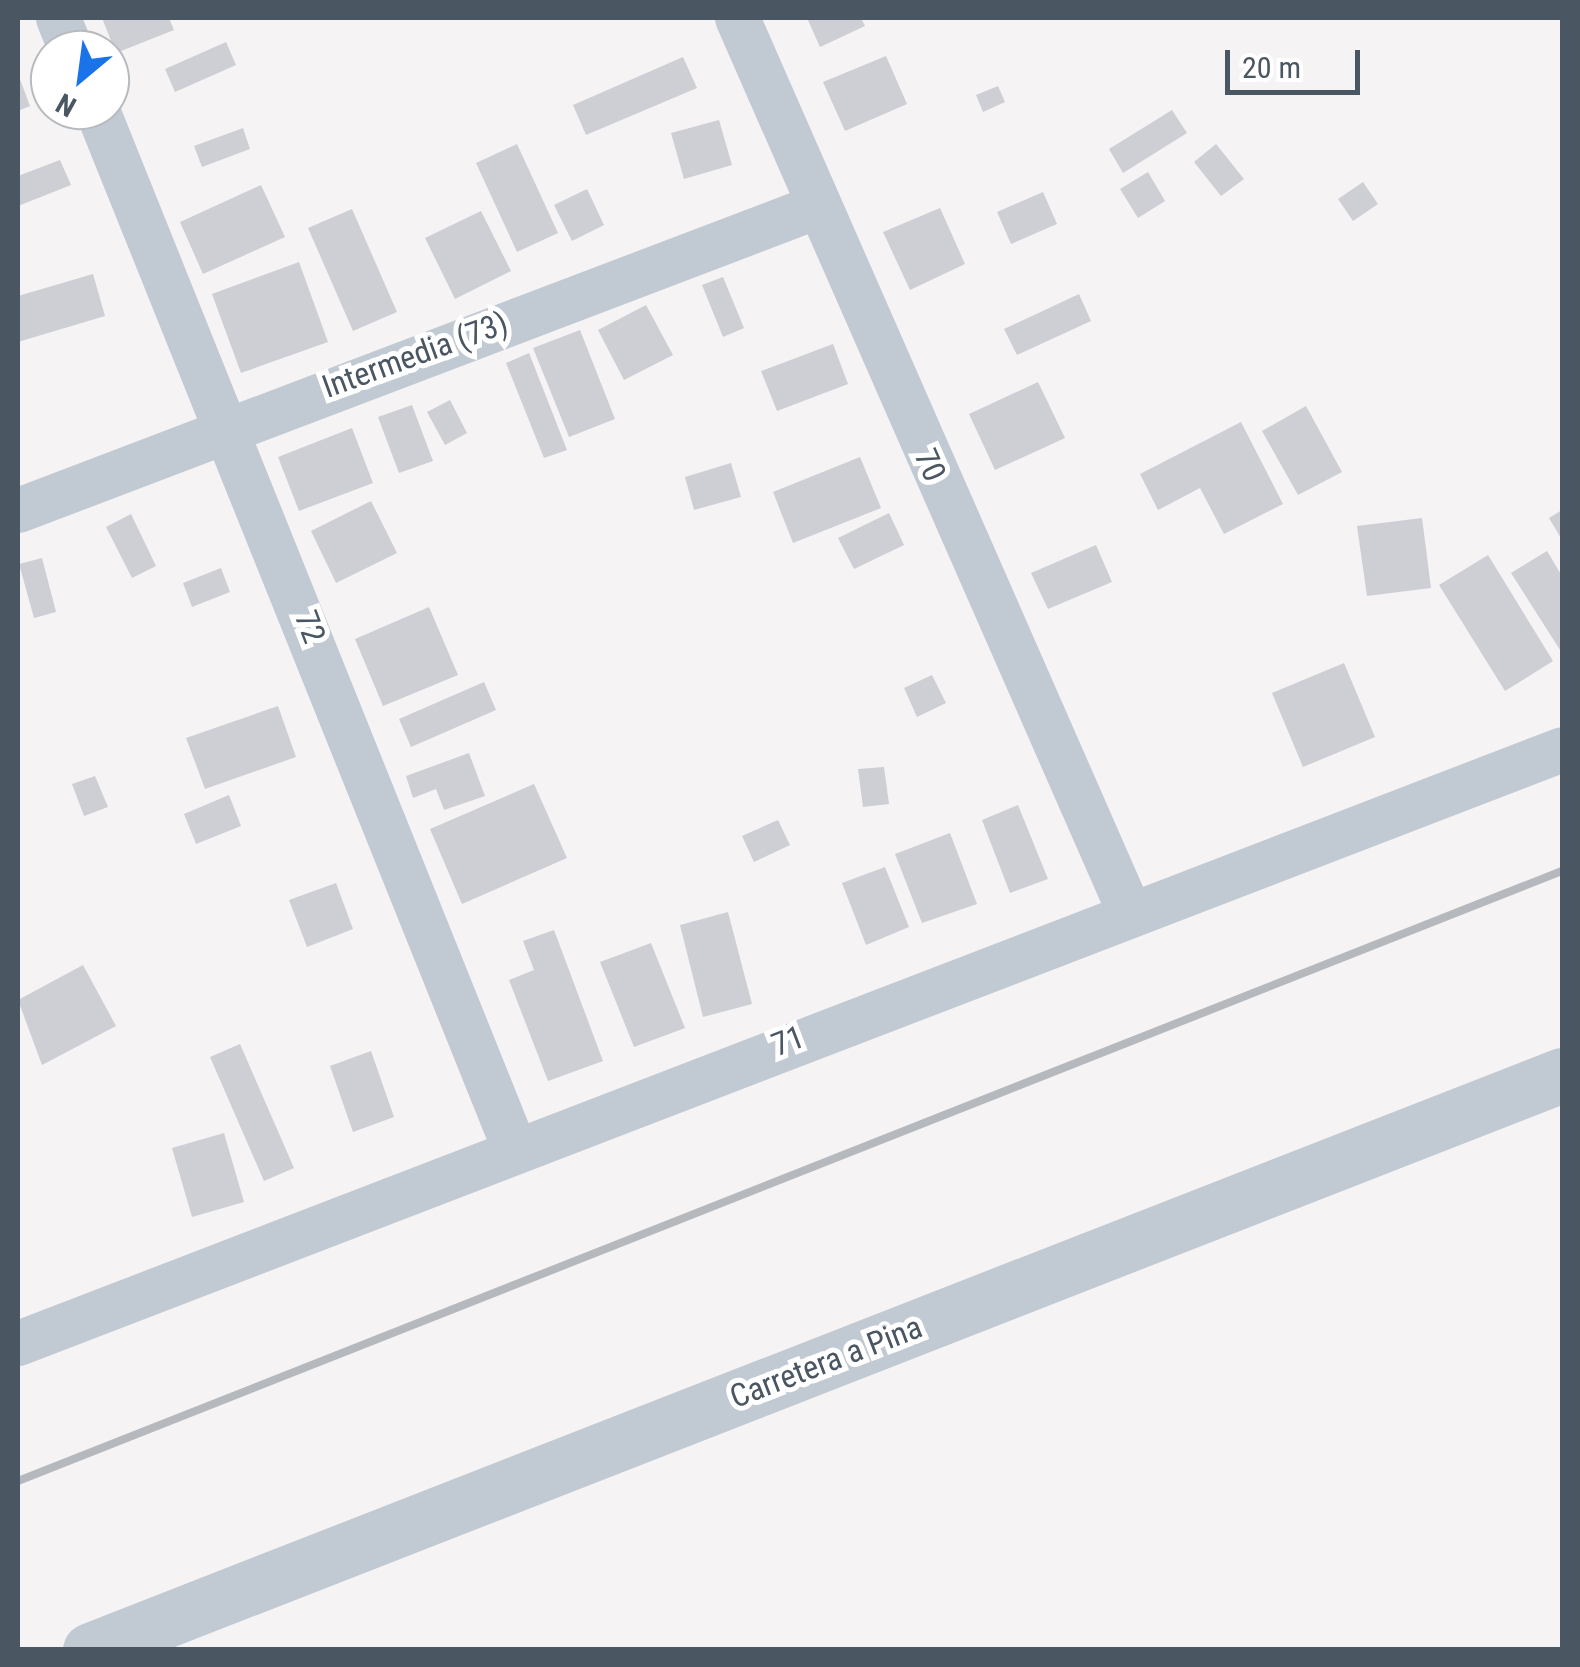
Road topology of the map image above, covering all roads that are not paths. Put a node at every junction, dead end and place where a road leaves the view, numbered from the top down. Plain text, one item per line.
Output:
1 (737, 18) edge
2 (106, 130) edge
3 (815, 207) junction
4 (230, 422) junction
5 (18, 510) edge
6 (1562, 749) edge
7 (1128, 910) junction
8 (1562, 1075) edge
9 (514, 1148) junction
10 (18, 1343) edge
11 (90, 1650) edge

1 - 3 street, 70
2 - 4 street, 72
3 - 4 street, Intermedia (73)
3 - 7 street, 70
4 - 5 street, Intermedia (73)
4 - 9 street, 72
6 - 7 street, 71
7 - 9 street, 71
8 - 11 street, Carretera a Pina
9 - 10 street, 71

